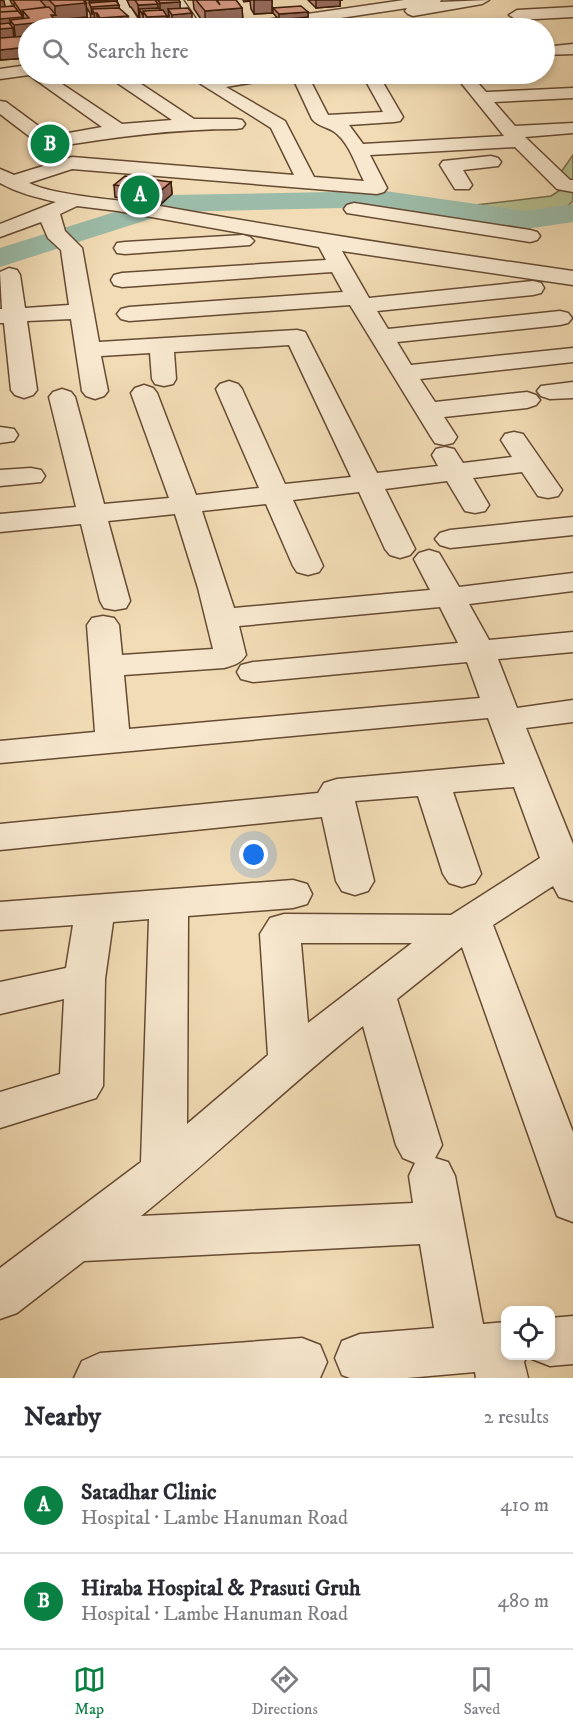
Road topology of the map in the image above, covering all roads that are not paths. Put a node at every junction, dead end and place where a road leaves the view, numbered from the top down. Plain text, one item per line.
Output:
1 (119, 0) edge
2 (176, 0) edge
3 (298, 0) edge
4 (434, 0) edge
5 (534, 0) edge
6 (488, 2) edge
7 (240, 9) edge
8 (573, 12) edge
9 (551, 13) junction
10 (456, 15) dead end
11 (130, 18) edge
12 (188, 18) edge
13 (245, 18) edge
14 (315, 18) edge
15 (335, 18) edge
16 (386, 18) edge
17 (506, 18) edge
18 (532, 18) edge
19 (573, 29) edge
20 (573, 49) edge
21 (555, 60) edge
22 (18, 66) edge
23 (0, 69) edge
24 (18, 71) edge
25 (0, 74) edge
26 (51, 84) edge
27 (131, 84) edge
28 (211, 84) edge
29 (304, 84) edge
30 (376, 84) edge
31 (471, 84) edge
32 (573, 93) edge
33 (482, 97) junction
34 (0, 106) edge
35 (573, 110) edge
36 (324, 121) junction
37 (214, 123) junction
38 (190, 124) junction
39 (236, 124) dead end
40 (152, 127) junction
41 (501, 127) junction
42 (437, 128) dead end
43 (573, 128) edge
44 (118, 130) junction
45 (404, 130) dead end
46 (86, 135) junction
47 (358, 150) junction
48 (537, 159) junction
49 (92, 165) junction
50 (160, 171) junction
51 (232, 177) junction
52 (10, 182) edge
53 (307, 183) junction
54 (462, 185) dead end
55 (568, 185) edge
56 (0, 199) edge
57 (76, 200) junction
58 (354, 209) dead end
59 (50, 213) junction
60 (439, 221) junction
61 (0, 231) edge
62 (530, 236) dead end
63 (300, 237) junction
64 (327, 242) junction
65 (125, 248) dead end
66 (407, 254) junction
67 (341, 266) junction
68 (9, 275) dead end
69 (573, 278) edge
70 (122, 280) dead end
71 (533, 288) dead end
72 (360, 302) junction
73 (83, 311) junction
74 (129, 314) dead end
75 (7, 316) edge
76 (560, 318) dead end
77 (381, 337) junction
78 (162, 345) junction
79 (90, 350) junction
80 (573, 355) edge
81 (403, 373) junction
82 (229, 389) dead end
83 (24, 390) dead end
84 (95, 390) dead end
85 (550, 394) edge
86 (62, 397) dead end
87 (427, 411) junction
88 (514, 440) dead end
89 (531, 463) junction
90 (455, 473) junction
91 (32, 476) dead end
92 (0, 478) edge
93 (368, 483) junction
94 (548, 490) dead end
95 (275, 495) junction
96 (185, 505) junction
97 (475, 505) dead end
98 (92, 515) junction
99 (0, 523) edge
100 (573, 526) edge
101 (426, 549) junction
102 (308, 566) dead end
103 (573, 582) edge
104 (451, 597) junction
105 (222, 618) junction
106 (573, 642) edge
107 (479, 652) junction
108 (106, 666) junction
109 (254, 672) dead end
110 (573, 711) edge
111 (502, 713) junction
112 (113, 741) junction
113 (0, 752) edge
114 (527, 774) junction
115 (430, 781) junction
116 (337, 803) junction
117 (0, 837) edge
118 (569, 869) edge
119 (462, 874) dead end
120 (355, 880) dead end
121 (293, 894) dead end
122 (169, 904) junction
123 (95, 909) junction
124 (0, 916) edge
125 (465, 925) junction
126 (85, 979) junction
127 (375, 995) junction
128 (0, 998) edge
129 (290, 1061) junction
130 (0, 1110) edge
131 (164, 1171) junction
132 (573, 1202) edge
133 (440, 1222) junction
134 (75, 1240) junction
135 (0, 1297) edge
136 (573, 1340) edge
137 (555, 1342) edge
138 (492, 1355) edge
139 (360, 1358) dead end
140 (302, 1362) dead end
141 (100, 1378) edge

1 - 11 street
2 - 12 street
3 - 14 street
4 - 15 street
5 - 9 street
6 - 16 street
7 - 13 street
8 - 9 street
9 - 18 street
9 - 19 street
10 - 17 street
20 - 21 street
22 - 23 street
24 - 25 street
26 - 44 street
27 - 38 street
28 - 53 street
29 - 36 street
30 - 36 street
31 - 33 street
32 - 33 street
33 - 41 street
34 - 46 street
35 - 41 street
36 - 47 street
37 - 38 street
37 - 39 street
37 - 51 street
38 - 40 street
40 - 44 street
40 - 50 street
41 - 43 street
41 - 47 street
41 - 48 street
42 - 45 street
44 - 46 street
46 - 49 street
47 - 53 street
48 - 54 street
48 - 55 street
49 - 50 street
49 - 52 street
50 - 51 street
51 - 53 street
52 - 56 street
52 - 57 street
57 - 59 street
57 - 63 street
58 - 60 street
59 - 61 street
59 - 73 street
60 - 62 street
60 - 66 street
63 - 64 street
63 - 65 street
64 - 66 street
64 - 67 street
66 - 69 street
67 - 70 street
67 - 72 street
68 - 75 street
71 - 72 street
72 - 74 street
72 - 77 street
73 - 75 street
73 - 79 street
75 - 83 street
76 - 77 street
77 - 81 street
78 - 79 street
78 - 93 street
78 - 96 street
79 - 84 street
80 - 81 street
81 - 87 street
82 - 95 street
85 - 87 street
86 - 98 street
87 - 90 street
88 - 89 street
89 - 90 street
89 - 94 street
90 - 93 street
90 - 97 street
91 - 92 street
93 - 95 street
93 - 101 street
95 - 96 street
95 - 102 street
96 - 98 street
96 - 105 street
98 - 99 street
98 - 108 street
100 - 101 street
101 - 104 street
103 - 104 street
104 - 105 street
104 - 107 street
105 - 108 street
106 - 107 street
107 - 109 street
107 - 111 street
108 - 112 street
110 - 111 street
111 - 112 street
111 - 114 street
112 - 113 street
114 - 115 street
114 - 118 street
115 - 116 street
115 - 119 street
116 - 117 street
116 - 120 street
118 - 125 street
121 - 122 street
122 - 123 street
122 - 131 street
123 - 124 street
123 - 126 street
125 - 127 street
125 - 129 street
125 - 132 street
126 - 128 street
126 - 130 street
127 - 129 street
127 - 133 street
129 - 131 street
131 - 134 street
133 - 134 street
133 - 138 street
134 - 135 street
136 - 137 street
138 - 139 street
140 - 141 street

